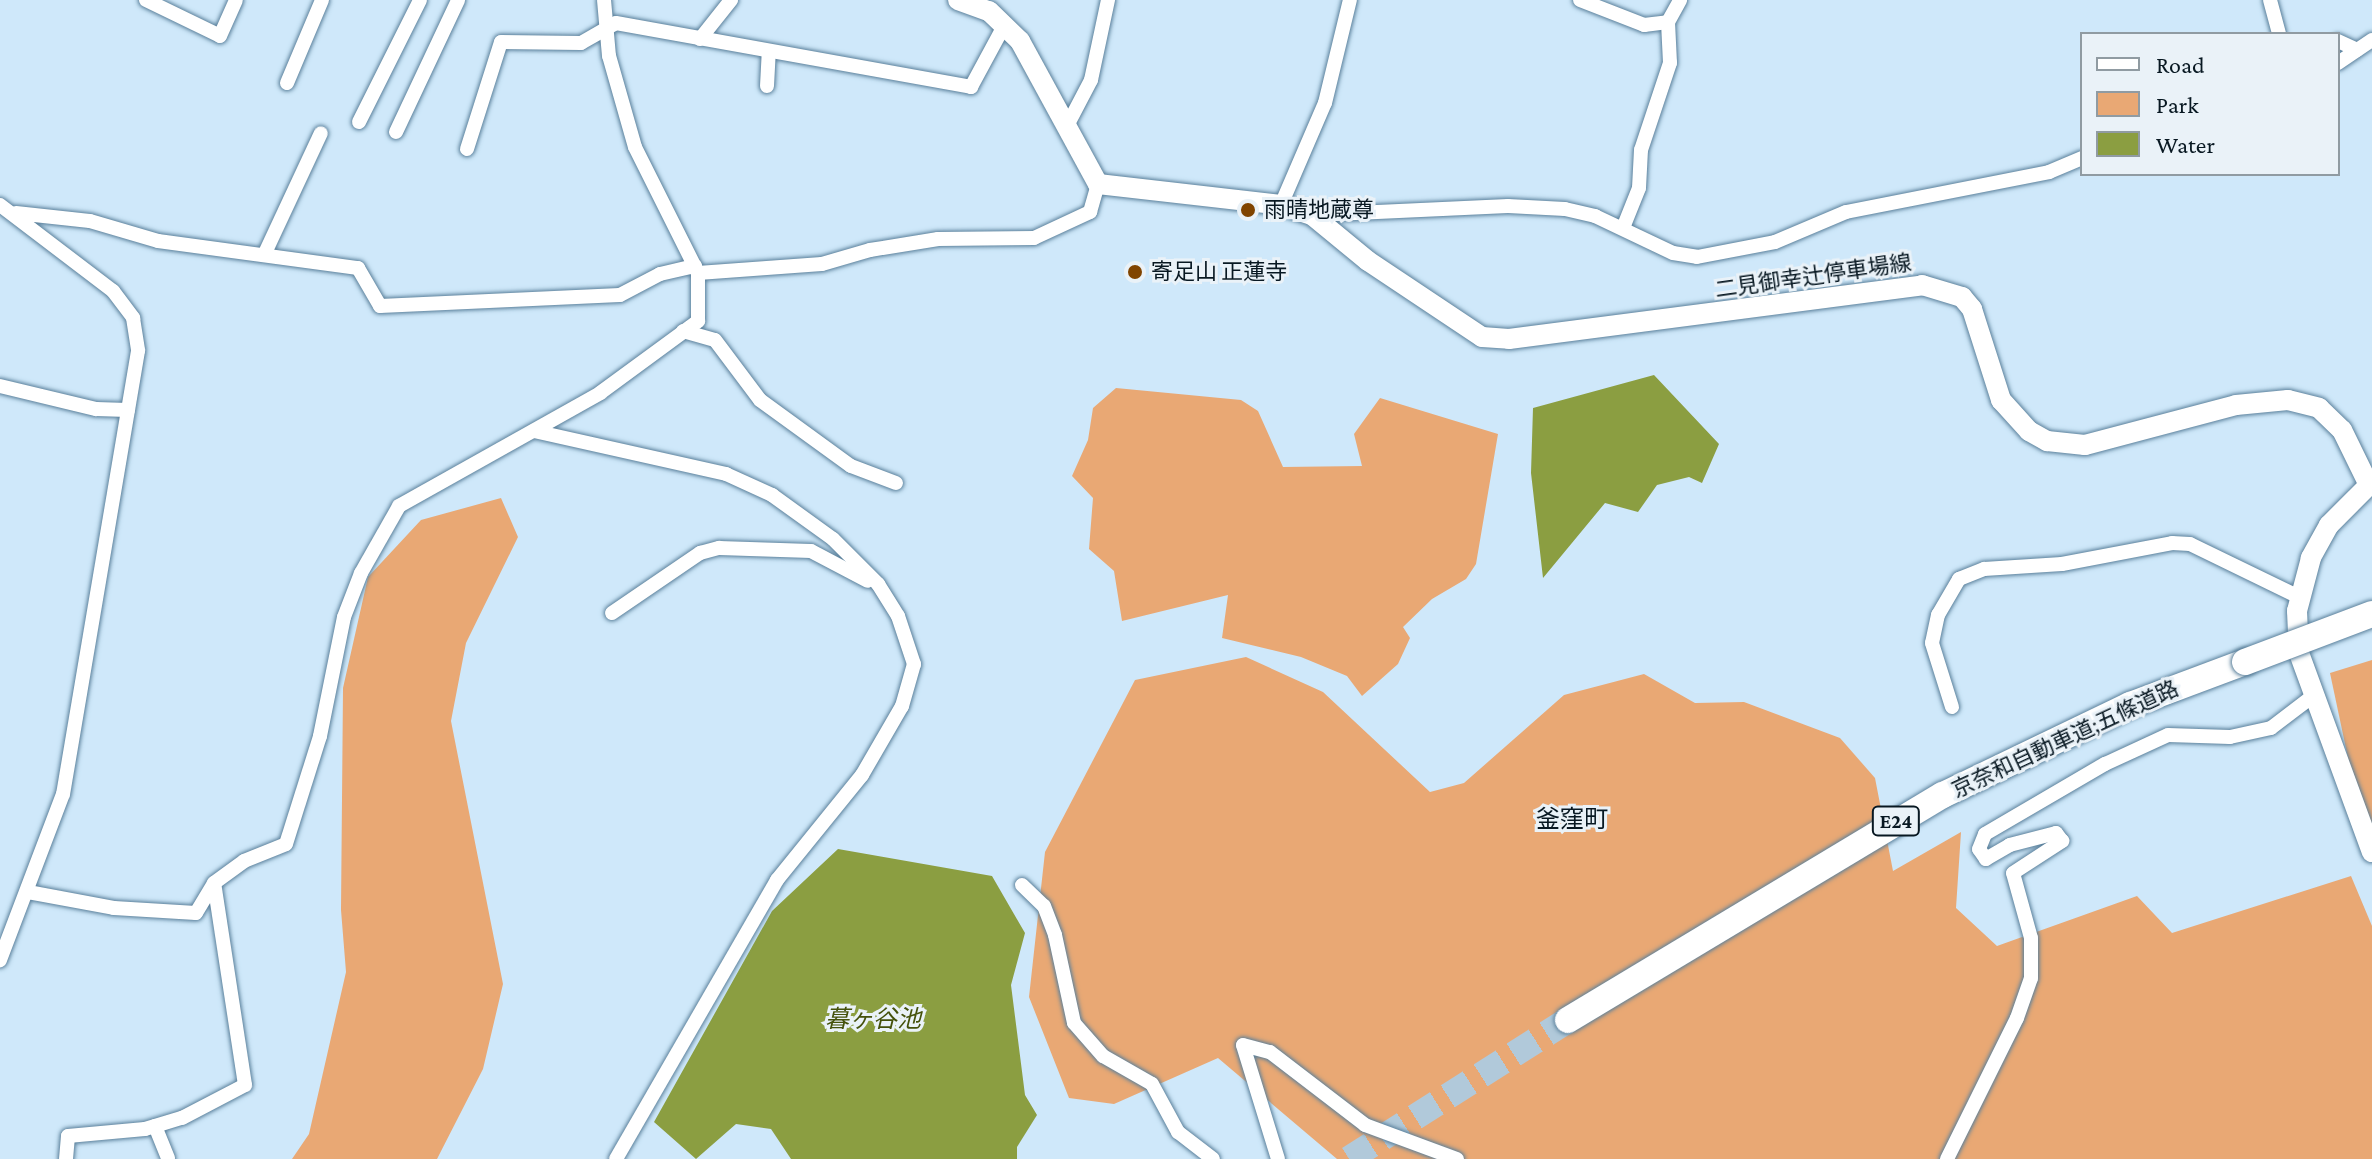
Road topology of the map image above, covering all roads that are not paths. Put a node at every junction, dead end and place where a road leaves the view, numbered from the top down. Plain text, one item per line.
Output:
1 (146, 0) edge
2 (236, 0) edge
3 (322, 0) edge
4 (420, 0) edge
5 (458, 0) edge
6 (604, 0) edge
7 (731, 0) edge
8 (958, 0) edge
9 (1108, 0) edge
10 (1350, 0) edge
11 (1580, 0) edge
12 (1680, 0) edge
13 (2270, 0) edge
14 (1668, 22) junction
15 (1005, 24) junction
16 (605, 30) junction
17 (2278, 32) edge
18 (700, 39) junction
19 (2372, 40) edge
20 (2340, 42) edge
21 (2357, 50) junction
22 (769, 52) junction
23 (2340, 62) edge
24 (287, 83) dead end
25 (767, 86) dead end
26 (359, 122) dead end
27 (1068, 124) junction
28 (396, 132) dead end
29 (321, 133) dead end
30 (467, 149) dead end
31 (2080, 159) edge
32 (1098, 184) junction
33 (1281, 205) junction
34 (6, 209) edge
35 (1312, 215) junction
36 (1623, 228) junction
37 (265, 253) junction
38 (696, 269) junction
39 (683, 331) junction
40 (0, 386) edge
41 (128, 410) junction
42 (534, 431) junction
43 (896, 483) dead end
44 (879, 587) junction
45 (2299, 597) junction
46 (2372, 602) edge
47 (612, 613) dead end
48 (2372, 614) edge
49 (2275, 650) junction
50 (2313, 696) junction
51 (1952, 707) dead end
52 (2372, 852) edge
53 (214, 883) junction
54 (1022, 885) dead end
55 (28, 892) junction
56 (0, 960) edge
57 (1568, 1020) tunnel mouth
58 (155, 1126) junction
59 (66, 1159) edge
60 (168, 1159) edge
61 (616, 1159) edge
62 (1213, 1159) edge
63 (1278, 1159) edge
64 (1457, 1159) edge
65 (1947, 1159) edge

1 - 2 street
3 - 24 street
4 - 26 street
5 - 28 street
6 - 16 street
7 - 18 street
8 - 15 main road
9 - 27 street
10 - 33 street
11 - 14 street
12 - 14 street
13 - 17 street
14 - 36 street
15 - 22 street
15 - 27 main road
16 - 18 street
16 - 30 street
16 - 38 street
18 - 22 street
19 - 21 street
20 - 21 street
21 - 23 street
22 - 25 street
27 - 32 main road
29 - 37 street
31 - 36 street
32 - 33 main road, 二見御幸辻停車場線
32 - 38 street
33 - 35 main road, 二見御幸辻停車場線
34 - 37 street
34 - 41 street
35 - 36 street
35 - 45 main road, 二見御幸辻停車場線
37 - 38 street
38 - 39 street
39 - 42 street
39 - 43 street
40 - 41 street
41 - 55 street
42 - 44 street
42 - 53 street
44 - 47 street
44 - 61 street
45 - 50 main road, 二見御幸辻停車場線
45 - 51 street
46 - 49 highway, bridge
48 - 49 highway, 京奈和自動車道;五條道路 / E24, bridge
49 - 57 highway, 京奈和自動車道;五條道路 / E24, bridge
50 - 52 main road, 二見御幸辻停車場線
50 - 65 street
53 - 55 street
53 - 58 street
54 - 62 street
55 - 56 street
58 - 59 street
58 - 60 street
63 - 64 street

